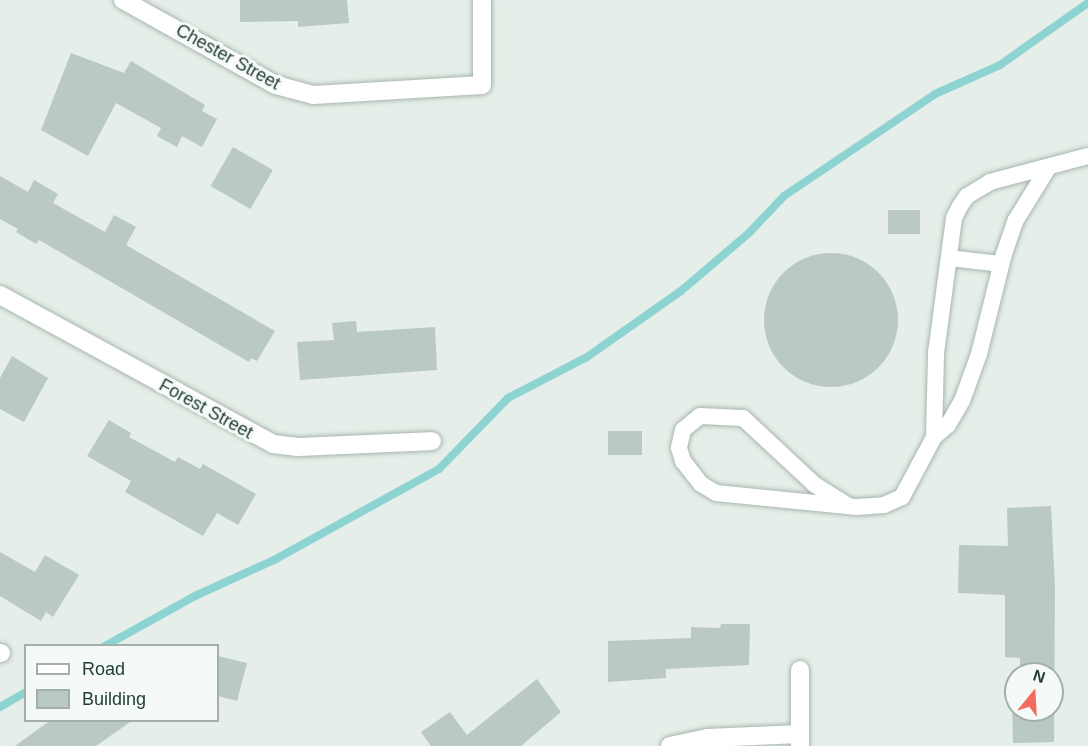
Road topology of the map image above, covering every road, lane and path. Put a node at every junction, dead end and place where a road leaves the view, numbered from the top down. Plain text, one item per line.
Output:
1 (123, 0) edge
2 (482, 0) edge
3 (1088, 156) edge
4 (1048, 168) junction
5 (949, 258) junction
6 (1001, 264) junction
7 (0, 295) edge
8 (934, 437) junction
9 (432, 441) dead end
10 (847, 506) junction
11 (800, 670) dead end
12 (800, 740) edge
13 (670, 746) edge

1 - 2 street, Chester Street
3 - 4 lane
4 - 5 lane
4 - 6 lane
5 - 6 lane
5 - 8 lane
6 - 8 lane
7 - 9 street, Forest Street
8 - 10 lane
10 - 10 lane
11 - 12 street
12 - 13 street

